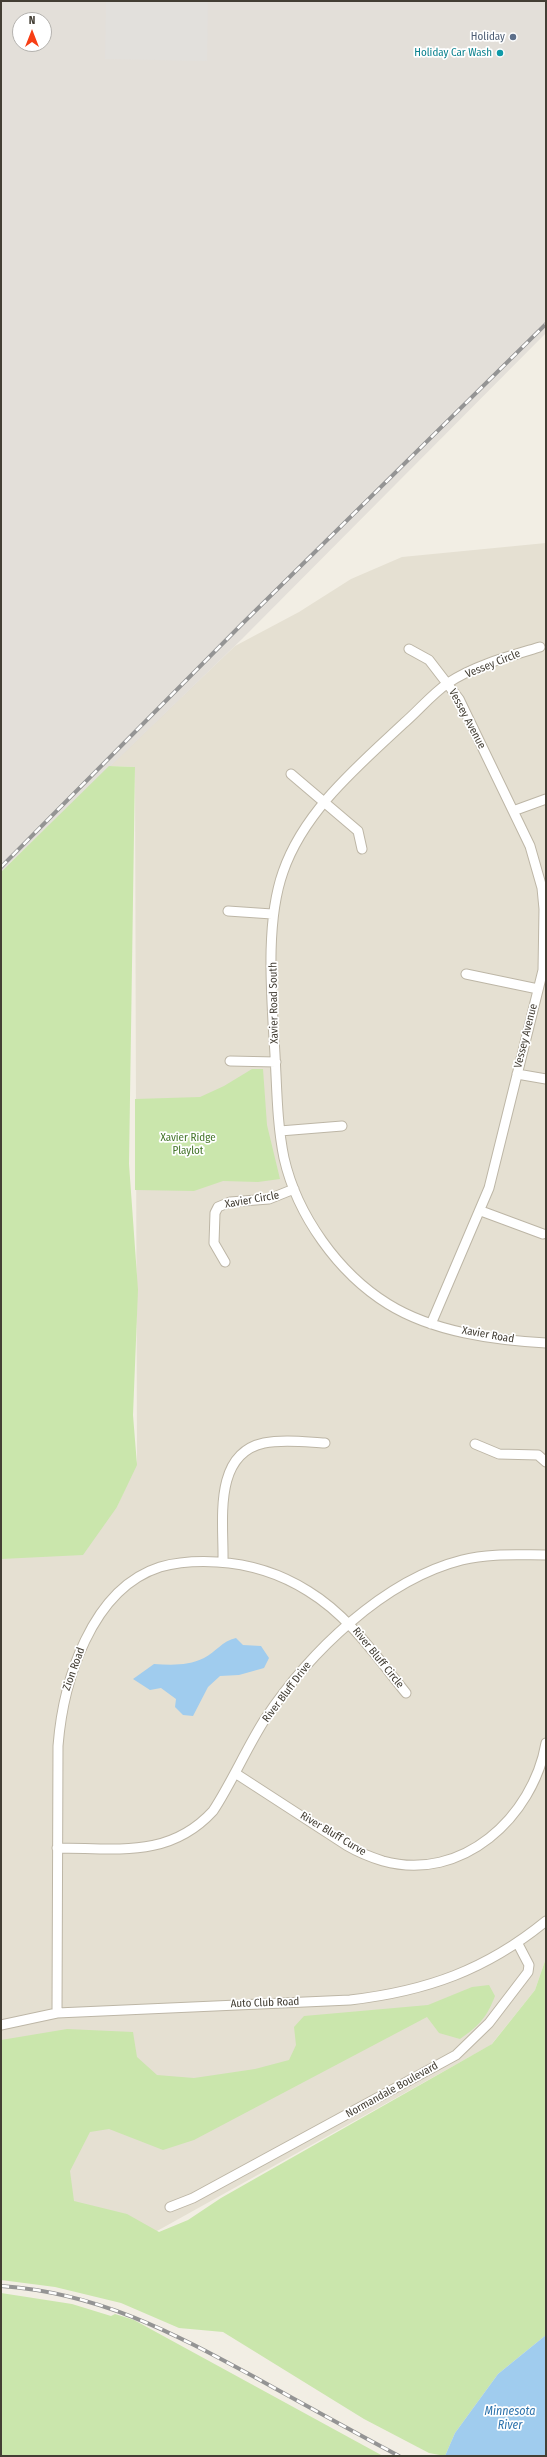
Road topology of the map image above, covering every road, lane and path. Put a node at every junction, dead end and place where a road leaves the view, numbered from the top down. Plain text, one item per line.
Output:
1 (540, 647) dead end
2 (409, 649) dead end
3 (448, 683) junction
4 (291, 774) dead end
5 (546, 799) edge
6 (325, 802) junction
7 (513, 811) junction
8 (362, 849) dead end
9 (544, 887) edge
10 (228, 911) dead end
11 (272, 914) junction
12 (466, 974) dead end
13 (538, 989) junction
14 (230, 1061) dead end
15 (276, 1062) junction
16 (517, 1074) junction
17 (546, 1079) edge
18 (342, 1126) dead end
19 (280, 1131) junction
20 (294, 1189) junction
21 (481, 1211) junction
22 (542, 1234) dead end
23 (224, 1262) dead end
24 (431, 1324) junction
25 (546, 1343) edge
26 (325, 1443) dead end
27 (475, 1444) dead end
28 (546, 1462) edge
29 (546, 1554) edge
30 (223, 1562) junction
31 (350, 1623) junction
32 (406, 1693) dead end
33 (546, 1743) edge
34 (235, 1773) junction
35 (57, 1848) junction
36 (546, 1921) edge
37 (518, 1944) junction
38 (57, 2013) junction
39 (1, 2025) edge
40 (170, 2207) dead end

1 - 3 street, Vessey Circle
2 - 3 street, Vessey Avenue
3 - 6 street, Xavier Road South
3 - 7 street, Vessey Avenue
4 - 6 street
5 - 7 street
6 - 8 street
6 - 11 street, Xavier Road South
7 - 9 street, Vessey Avenue
9 - 13 street, Vessey Avenue
10 - 11 street
11 - 15 street, Xavier Road South
12 - 13 street
13 - 16 street, Vessey Avenue
14 - 15 street
15 - 19 street, Xavier Road South
16 - 17 street
16 - 21 street, Vessey Avenue
18 - 19 street
19 - 20 street, Xavier Road South
20 - 23 street, Xavier Circle
20 - 24 street, Xavier Road South
21 - 22 street
21 - 24 street, Vessey Avenue
24 - 25 street, Xavier Road
26 - 30 street
27 - 28 street
29 - 31 street, River Bluff Drive
30 - 31 street, Zion Road
30 - 35 street, Zion Road
31 - 32 street, River Bluff Circle
31 - 34 street, River Bluff Drive
33 - 34 street, River Bluff Curve
34 - 35 street, River Bluff Drive
35 - 38 street, Zion Road
36 - 37 street
37 - 38 street, Auto Club Road
37 - 40 street, Normandale Boulevard
38 - 39 street, Auto Club Road

